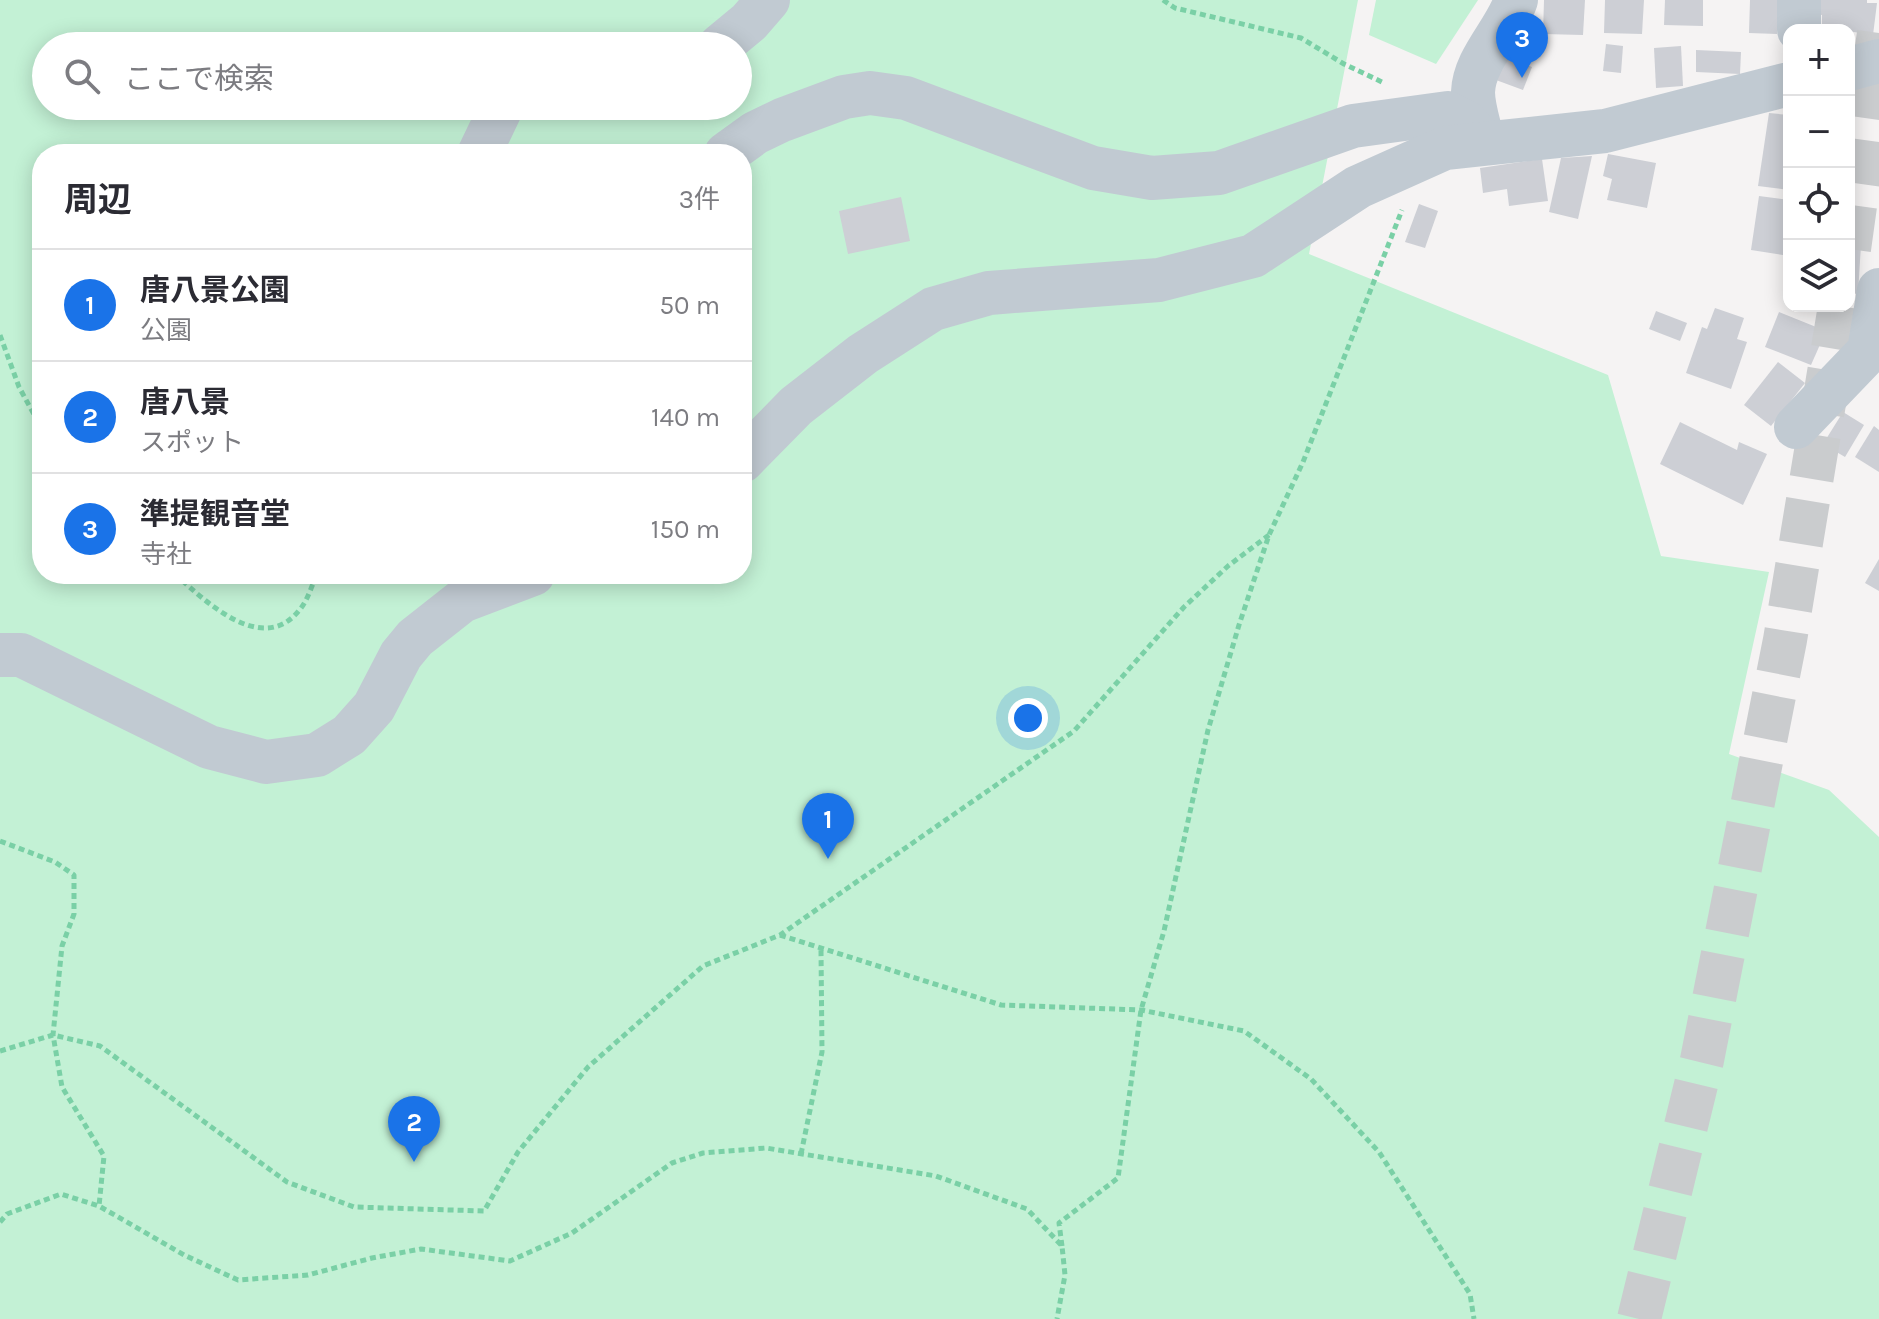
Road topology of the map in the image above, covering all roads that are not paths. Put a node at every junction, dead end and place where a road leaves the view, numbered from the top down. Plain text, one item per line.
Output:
1 (768, 0) edge
2 (1516, 0) edge
3 (1799, 0) edge
4 (1799, 24) edge
5 (737, 32) edge
6 (1879, 61) edge
7 (1855, 67) edge
8 (1783, 86) edge
9 (495, 120) edge
10 (1483, 143) junction
11 (484, 144) edge
12 (740, 144) edge
13 (1879, 290) edge
14 (1796, 427) dead end
15 (752, 451) edge
16 (507, 584) edge
17 (0, 655) edge

1 - 5 street
2 - 10 street
3 - 4 street
6 - 7 street
8 - 10 street
9 - 11 street
10 - 12 street
10 - 15 street
13 - 14 street
16 - 17 street

